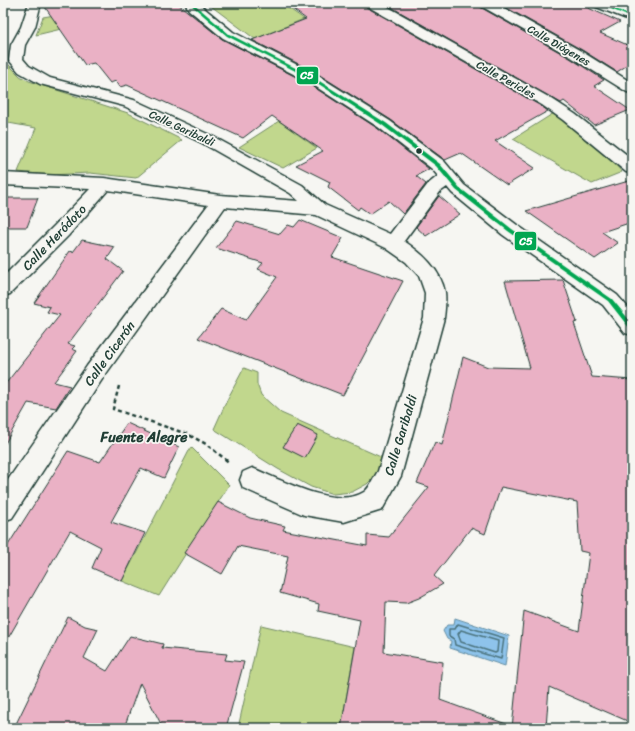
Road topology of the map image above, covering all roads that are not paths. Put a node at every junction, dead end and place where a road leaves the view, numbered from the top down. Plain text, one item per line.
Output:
1 (35, 3) edge
2 (191, 3) edge
3 (372, 3) edge
4 (486, 3) edge
5 (599, 3) edge
6 (632, 17) edge
7 (632, 89) edge
8 (632, 168) edge
9 (448, 178) junction
10 (3, 179) edge
11 (104, 184) junction
12 (220, 201) junction
13 (319, 209) junction
14 (393, 243) junction
15 (3, 289) edge
16 (632, 327) edge
17 (252, 480) road end
18 (3, 509) edge

1 - 13 street, Calle Garibaldi
2 - 9 street
3 - 8 street, Calle Pericles
4 - 7 street, Calle Diógenes
5 - 6 street
9 - 14 street
9 - 16 street
10 - 11 street
11 - 12 street
11 - 15 street, Calle Heródoto
12 - 13 street
12 - 18 street, Calle Cicerón
13 - 14 street, Calle Garibaldi
14 - 17 street, Calle Garibaldi

